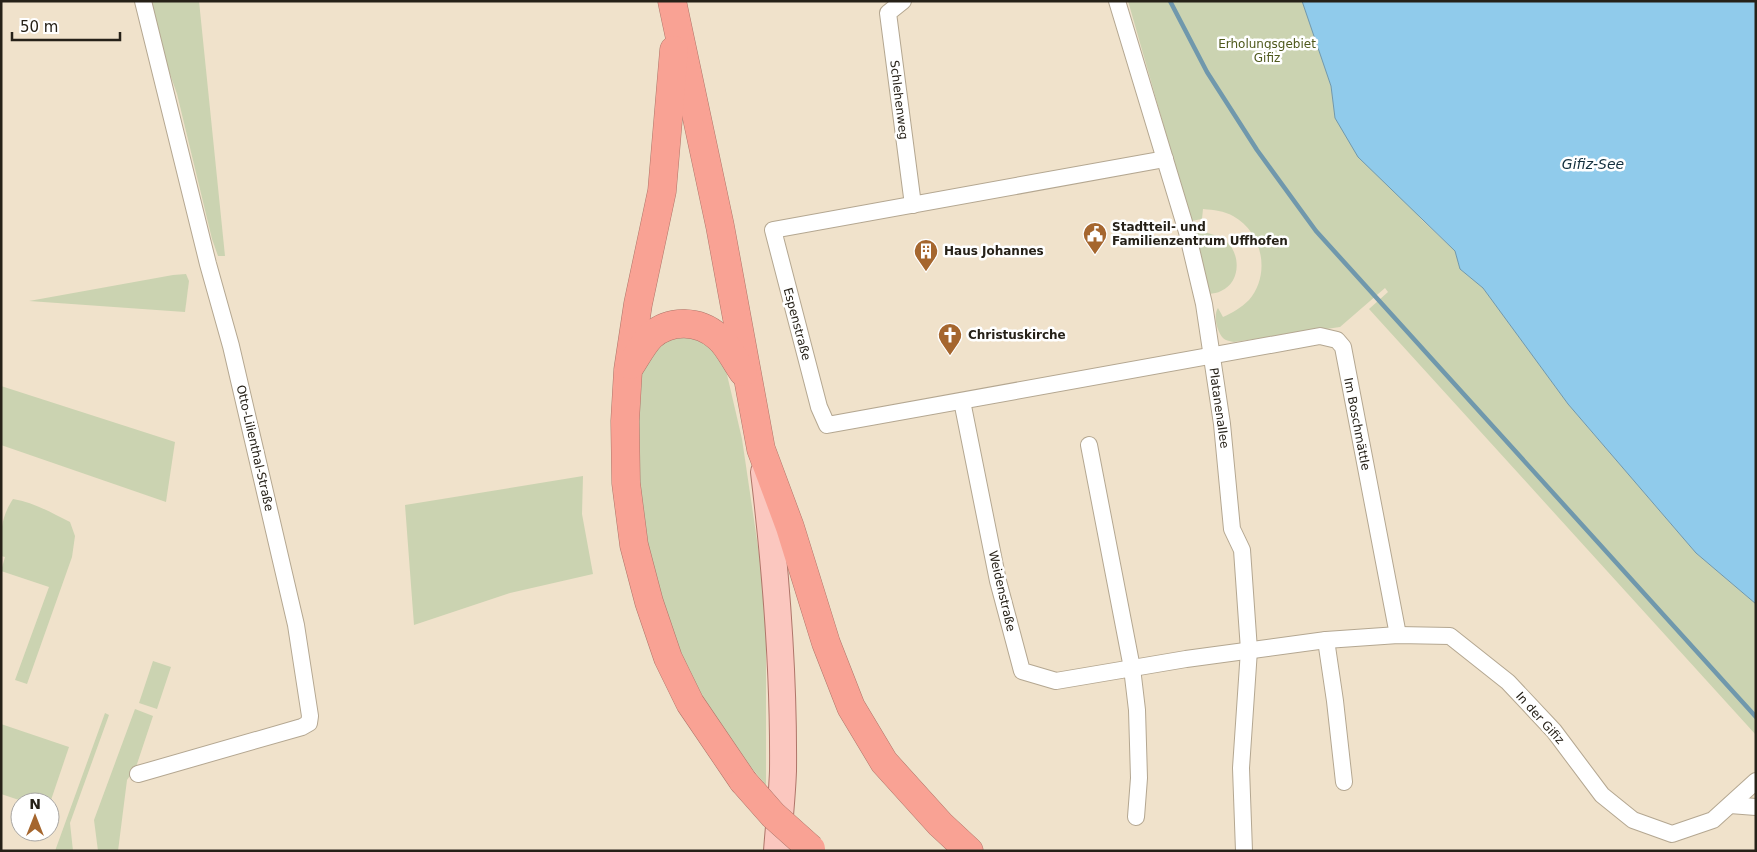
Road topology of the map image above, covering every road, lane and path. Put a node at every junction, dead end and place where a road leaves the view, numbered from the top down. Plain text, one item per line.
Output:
1 (143, 1) edge
2 (903, 1) edge
3 (1118, 1) edge
4 (674, 12) edge
5 (1165, 159) junction
6 (913, 205) junction
7 (1211, 356) junction
8 (628, 370) junction
9 (748, 379) junction
10 (962, 401) junction
11 (1089, 445) dead end
12 (761, 449) junction
13 (1398, 635) junction
14 (1326, 640) junction
15 (1249, 650) junction
16 (1132, 668) junction
17 (138, 774) dead end
18 (1756, 781) edge
19 (1344, 782) dead end
20 (1730, 805) junction
21 (1756, 807) edge
22 (1136, 817) dead end
23 (1243, 824) junction
24 (812, 850) edge
25 (777, 851) edge
26 (969, 851) edge
27 (1244, 851) edge
28 (1256, 851) edge

1 - 17 street, Otto-Lilienthal-Straße
2 - 6 street, Schlehenweg
3 - 5 street, Platanenallee
4 - 8 highway
4 - 9 highway
5 - 6 street, Espenstraße
5 - 7 street, Platanenallee
6 - 10 street, Espenstraße
7 - 10 street, Espenstraße
7 - 13 street, Im Boschmättle
7 - 15 street, Platanenallee
8 - 9 highway
8 - 24 highway, bridge
9 - 12 highway
10 - 16 street, Weidenstraße
11 - 16 street
12 - 25 main road
12 - 26 highway
13 - 14 street, In der Gifiz
13 - 20 street, In der Gifiz
14 - 15 street, In der Gifiz
14 - 19 street
15 - 16 street, Weidenstraße
15 - 23 street, Platanenallee
16 - 22 street
18 - 20 street, In der Gifiz
20 - 21 street
23 - 27 street, Platanenallee
23 - 28 street, Platanenallee

